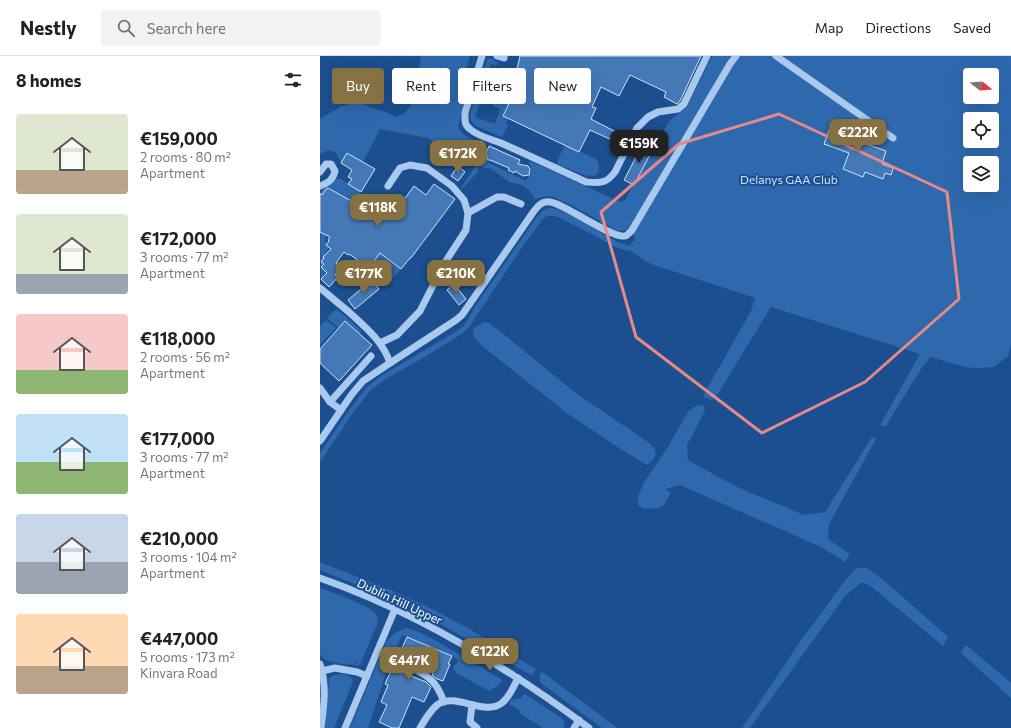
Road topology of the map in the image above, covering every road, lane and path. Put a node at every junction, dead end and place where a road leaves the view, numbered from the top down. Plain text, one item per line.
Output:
1 (482, 56) edge
2 (497, 56) edge
3 (504, 56) edge
4 (707, 56) edge
5 (736, 56) edge
6 (776, 56) edge
7 (893, 138) dead end
8 (320, 172) edge
9 (320, 186) edge
10 (388, 186) dead end
11 (521, 204) dead end
12 (468, 213) junction
13 (320, 288) edge
14 (380, 343) junction
15 (371, 356) dead end
16 (390, 363) junction
17 (320, 388) edge
18 (330, 402) junction
19 (341, 410) junction
20 (320, 441) edge
21 (320, 578) edge
22 (395, 609) junction
23 (406, 665) dead end
24 (321, 668) edge
25 (367, 676) junction
26 (518, 678) junction
27 (444, 702) junction
28 (472, 705) junction
29 (579, 720) junction
30 (321, 728) edge
31 (345, 728) edge
32 (420, 728) edge
33 (476, 728) edge
34 (574, 728) edge
35 (589, 728) edge

1 - 4 street
2 - 3 street
5 - 16 street
6 - 7 street
8 - 9 street
10 - 12 street
11 - 12 street
12 - 14 street
13 - 14 street
14 - 16 street
15 - 18 street
16 - 19 street
17 - 18 street
18 - 19 street
19 - 20 street
21 - 22 street, Dublin Hill Upper
22 - 25 street
22 - 26 street, Dublin Hill Upper
23 - 27 street
24 - 25 street
24 - 30 street
25 - 31 street
26 - 28 street
26 - 29 street, Dublin Hill Upper
27 - 28 street
27 - 32 street
28 - 33 street
29 - 34 street
29 - 35 street, Dublin Hill Upper

